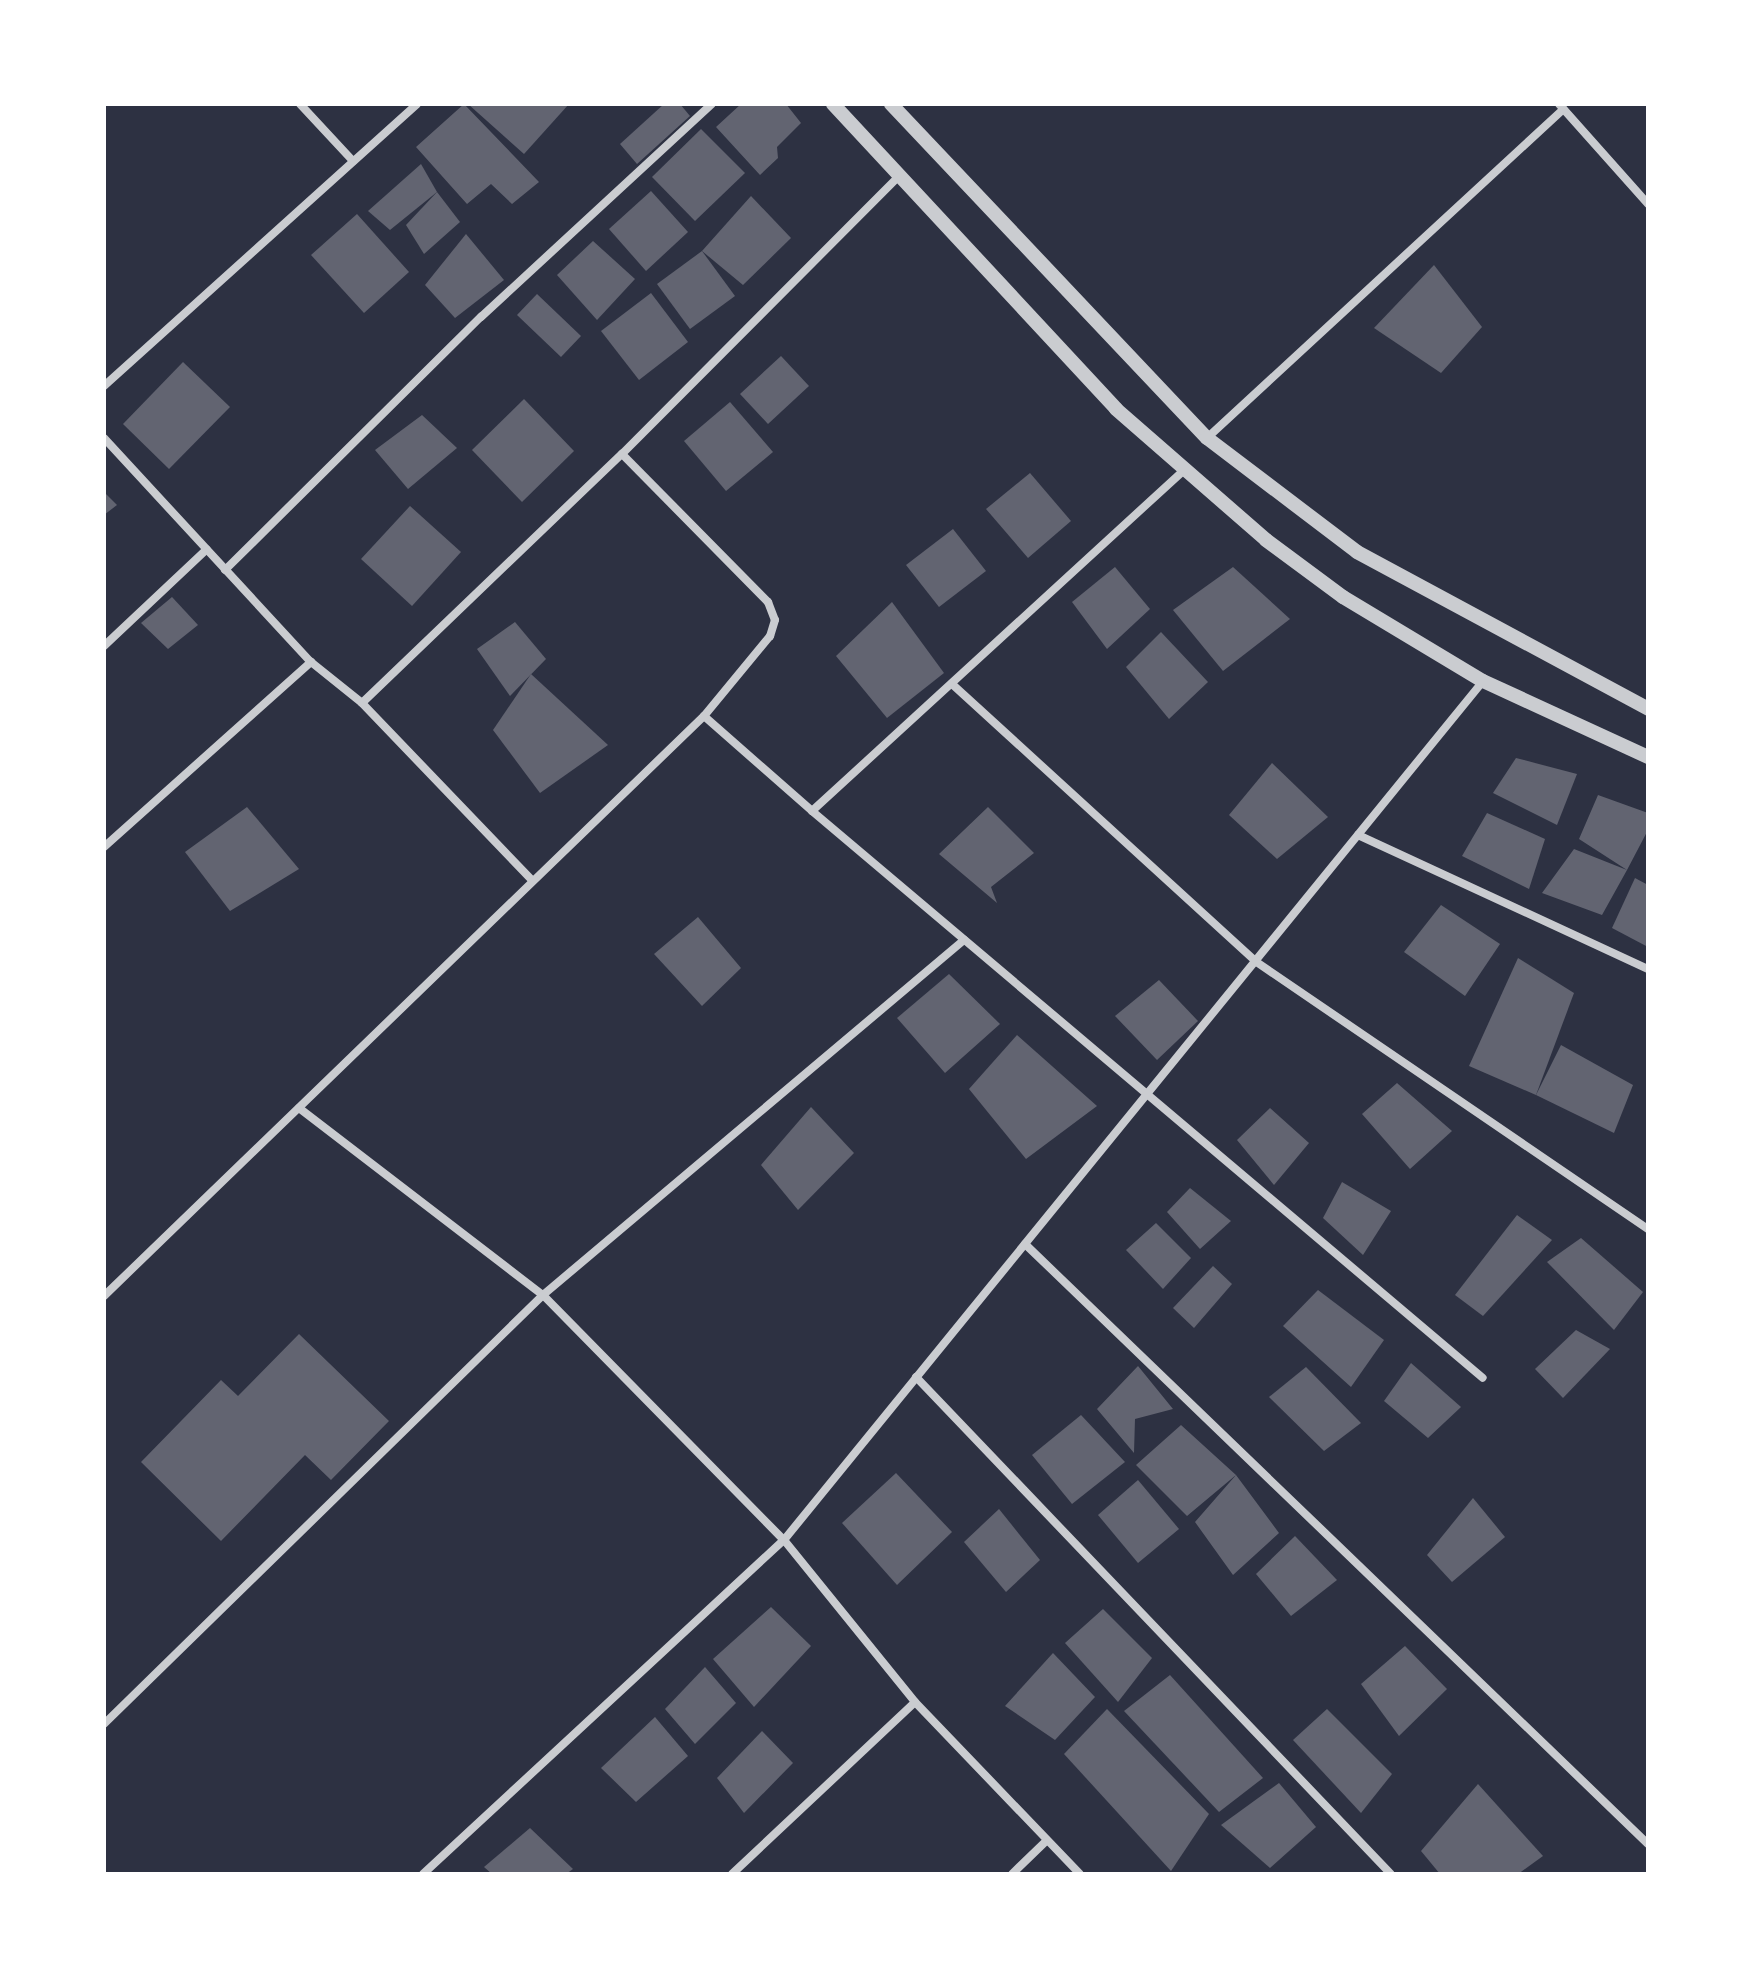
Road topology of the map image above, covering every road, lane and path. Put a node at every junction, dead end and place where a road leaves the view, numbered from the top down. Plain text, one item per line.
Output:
1 (300, 104) edge
2 (417, 104) edge
3 (712, 104) edge
4 (833, 104) edge
5 (891, 104) edge
6 (1561, 106) edge
7 (353, 161) junction
8 (902, 173) junction
9 (1648, 204) edge
10 (104, 386) edge
11 (104, 438) edge
12 (1207, 438) junction
13 (622, 454) junction
14 (1183, 471) junction
15 (207, 549) junction
16 (225, 570) junction
17 (104, 646) edge
18 (311, 662) junction
19 (1483, 681) junction
20 (952, 684) junction
21 (362, 703) junction
22 (1648, 709) edge
23 (704, 716) junction
24 (1648, 757) edge
25 (812, 811) junction
26 (1358, 835) junction
27 (104, 847) edge
28 (532, 880) junction
29 (964, 940) junction
30 (1255, 961) junction
31 (1648, 969) edge
32 (1148, 1094) junction
33 (299, 1108) junction
34 (1648, 1229) edge
35 (1025, 1244) junction
36 (543, 1295) junction
37 (104, 1296) edge
38 (916, 1377) junction
39 (1483, 1378) dead end
40 (784, 1540) junction
41 (915, 1702) junction
42 (104, 1724) edge
43 (1046, 1841) junction
44 (1648, 1844) edge
45 (423, 1874) edge
46 (732, 1874) edge
47 (1012, 1874) edge
48 (1080, 1874) edge
49 (1391, 1874) edge

1 - 7 street
2 - 7 street
3 - 16 street
4 - 8 street
5 - 12 street
6 - 9 street
6 - 12 street
7 - 10 street
8 - 13 street
8 - 14 street
11 - 15 street
12 - 22 street
13 - 21 street
13 - 23 street
14 - 19 street
14 - 20 street
15 - 16 street
15 - 17 street
16 - 18 street
18 - 21 street
18 - 27 street
19 - 24 street
19 - 26 street
20 - 25 street
20 - 30 street
21 - 28 street
23 - 25 street
23 - 28 street
25 - 29 street
26 - 30 street
26 - 31 street
28 - 33 street
29 - 32 street
29 - 36 street
30 - 32 street
30 - 34 street
32 - 35 street
32 - 39 street
33 - 36 street
33 - 37 street
35 - 38 street
35 - 44 street
36 - 40 street
36 - 42 street
38 - 40 street
38 - 49 street
40 - 41 street
40 - 45 street
41 - 43 street
41 - 46 street
43 - 47 street
43 - 48 street

